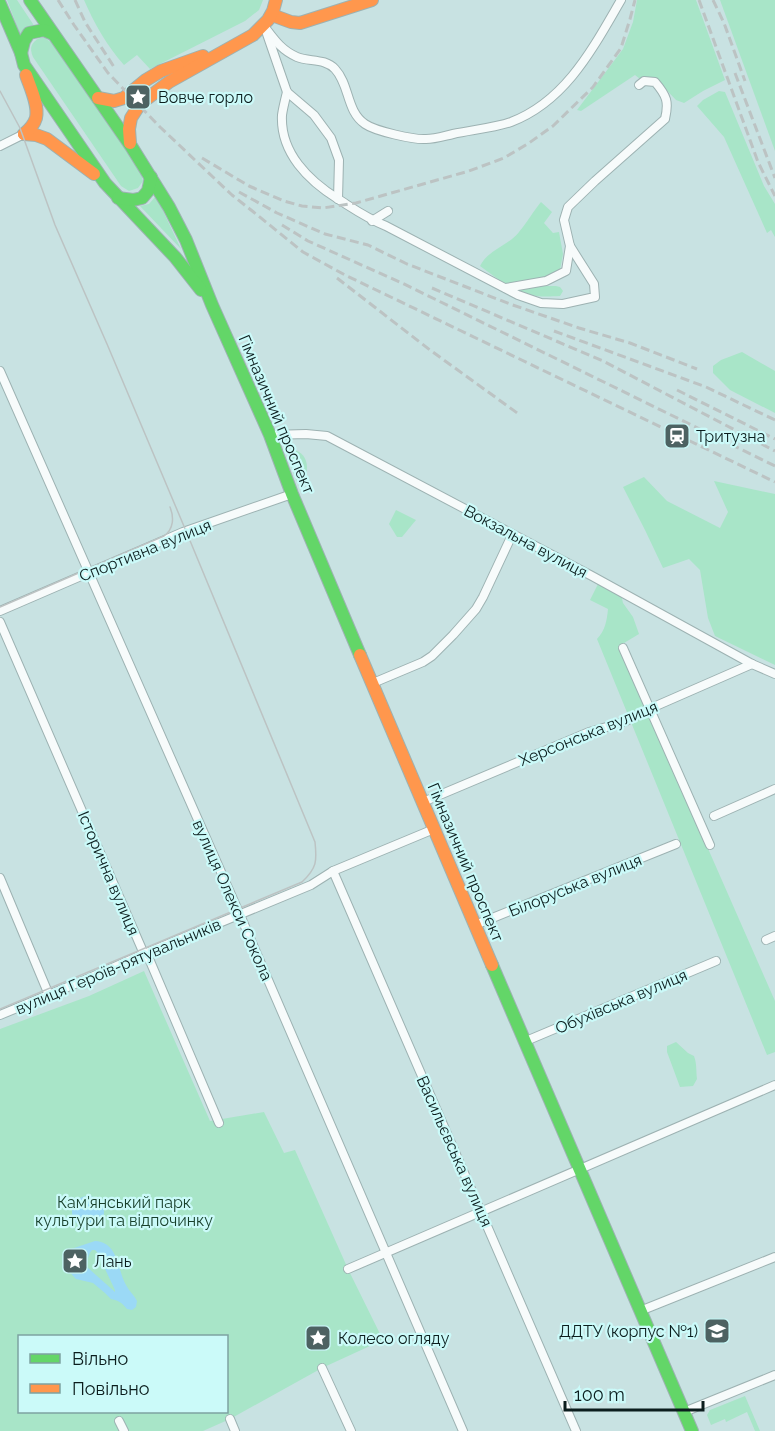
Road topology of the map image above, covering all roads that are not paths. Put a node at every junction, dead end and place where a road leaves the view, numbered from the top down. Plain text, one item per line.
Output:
1 (30, 0) edge
2 (276, 0) edge
3 (372, 0) edge
4 (621, 0) edge
5 (0, 4) edge
6 (272, 15) junction
7 (264, 26) junction
8 (53, 34) junction
9 (231, 48) junction
10 (22, 59) junction
11 (639, 85) dead end
12 (287, 92) junction
13 (98, 98) junction
14 (24, 134) junction
15 (0, 146) edge
16 (131, 146) junction
17 (151, 177) junction
18 (105, 183) junction
19 (118, 198) junction
20 (338, 199) junction
21 (388, 211) dead end
22 (560, 211) dead end
23 (564, 220) junction
24 (372, 221) junction
25 (570, 246) junction
26 (505, 288) junction
27 (212, 304) junction
28 (0, 371) edge
29 (270, 435) junction
30 (292, 494) junction
31 (512, 535) junction
32 (90, 573) junction
33 (0, 611) edge
34 (0, 622) edge
35 (622, 648) dead end
36 (752, 664) junction
37 (775, 674) edge
38 (373, 683) junction
39 (649, 709) junction
40 (775, 789) edge
41 (423, 802) junction
42 (714, 816) dead end
43 (434, 829) junction
44 (676, 844) dead end
45 (710, 845) dead end
46 (333, 871) junction
47 (0, 878) edge
48 (240, 915) junction
49 (475, 925) junction
50 (144, 954) junction
51 (717, 961) dead end
52 (49, 995) junction
53 (0, 1015) edge
54 (526, 1041) junction
55 (775, 1084) edge
56 (219, 1123) dead end
57 (579, 1168) junction
58 (481, 1211) junction
59 (386, 1252) junction
60 (775, 1257) edge
61 (348, 1269) dead end
62 (640, 1311) junction
63 (322, 1368) dead end
64 (775, 1375) edge
65 (684, 1412) junction
66 (230, 1419) dead end
67 (119, 1421) dead end
68 (124, 1431) edge
69 (235, 1431) edge
70 (351, 1431) edge
71 (463, 1431) edge
72 (576, 1431) edge
73 (692, 1431) edge

1 - 8 main road, Гімназичний проспект
2 - 6 main road
3 - 6 main road
4 - 7 street
5 - 10 main road
6 - 7 main road
7 - 9 main road
7 - 12 street
8 - 10 main road
8 - 13 main road, Гімназичний проспект
9 - 13 main road
9 - 16 main road
10 - 14 main road
10 - 18 main road
11 - 23 street
12 - 20 street
12 - 20 street
13 - 16 main road, Гімназичний проспект
14 - 15 street
14 - 18 main road
16 - 17 main road, Гімназичний проспект
17 - 19 main road
17 - 27 main road, Гімназичний проспект
18 - 19 main road, Гімназичний проспект
19 - 27 main road, Гімназичний проспект
20 - 24 street
21 - 24 street
22 - 23 street
23 - 25 street
24 - 26 street
25 - 26 street
25 - 26 street
27 - 29 main road, Гімназичний проспект
28 - 32 street, вулиця Олекси Сокола
29 - 30 main road, Гімназичний проспект
29 - 31 street, Вокзальна вулиця
30 - 32 street, Спортивна вулиця
30 - 38 main road, Гімназичний проспект
31 - 36 street, Вокзальна вулиця
31 - 38 street
32 - 33 street, Спортивна вулиця
32 - 48 street, вулиця Олекси Сокола
34 - 50 street, Історична вулиця
35 - 39 street
36 - 37 street, Вокзальна вулиця
36 - 39 street, Херсонська вулиця
38 - 41 main road, Гімназичний проспект
39 - 41 street, Херсонська вулиця
39 - 45 street
40 - 42 street
41 - 43 main road, Гімназичний проспект
43 - 46 street, вулиця Героїв-рятувальників
43 - 49 main road, Гімназичний проспект
44 - 49 street, Білоруська вулиця
46 - 48 street, вулиця Героїв-рятувальників
46 - 58 street, Васильєвська вулиця
47 - 52 street
48 - 50 street, вулиця Героїв-рятувальників
48 - 59 street, вулиця Олекси Сокола
49 - 54 main road, Гімназичний проспект
50 - 52 street, вулиця Героїв-рятувальників
50 - 56 street, Історична вулиця
51 - 54 street, Обухівська вулиця
52 - 53 street, вулиця Героїв-рятувальників
54 - 57 main road, Гімназичний проспект
55 - 57 street
57 - 58 street
57 - 62 main road, Гімназичний проспект
58 - 59 street
58 - 72 street, Васильєвська вулиця
59 - 61 street
59 - 71 street, вулиця Олекси Сокола
60 - 62 street
62 - 65 main road, Гімназичний проспект
63 - 70 street
64 - 65 street
65 - 73 main road, Гімназичний проспект
66 - 69 street
67 - 68 street

